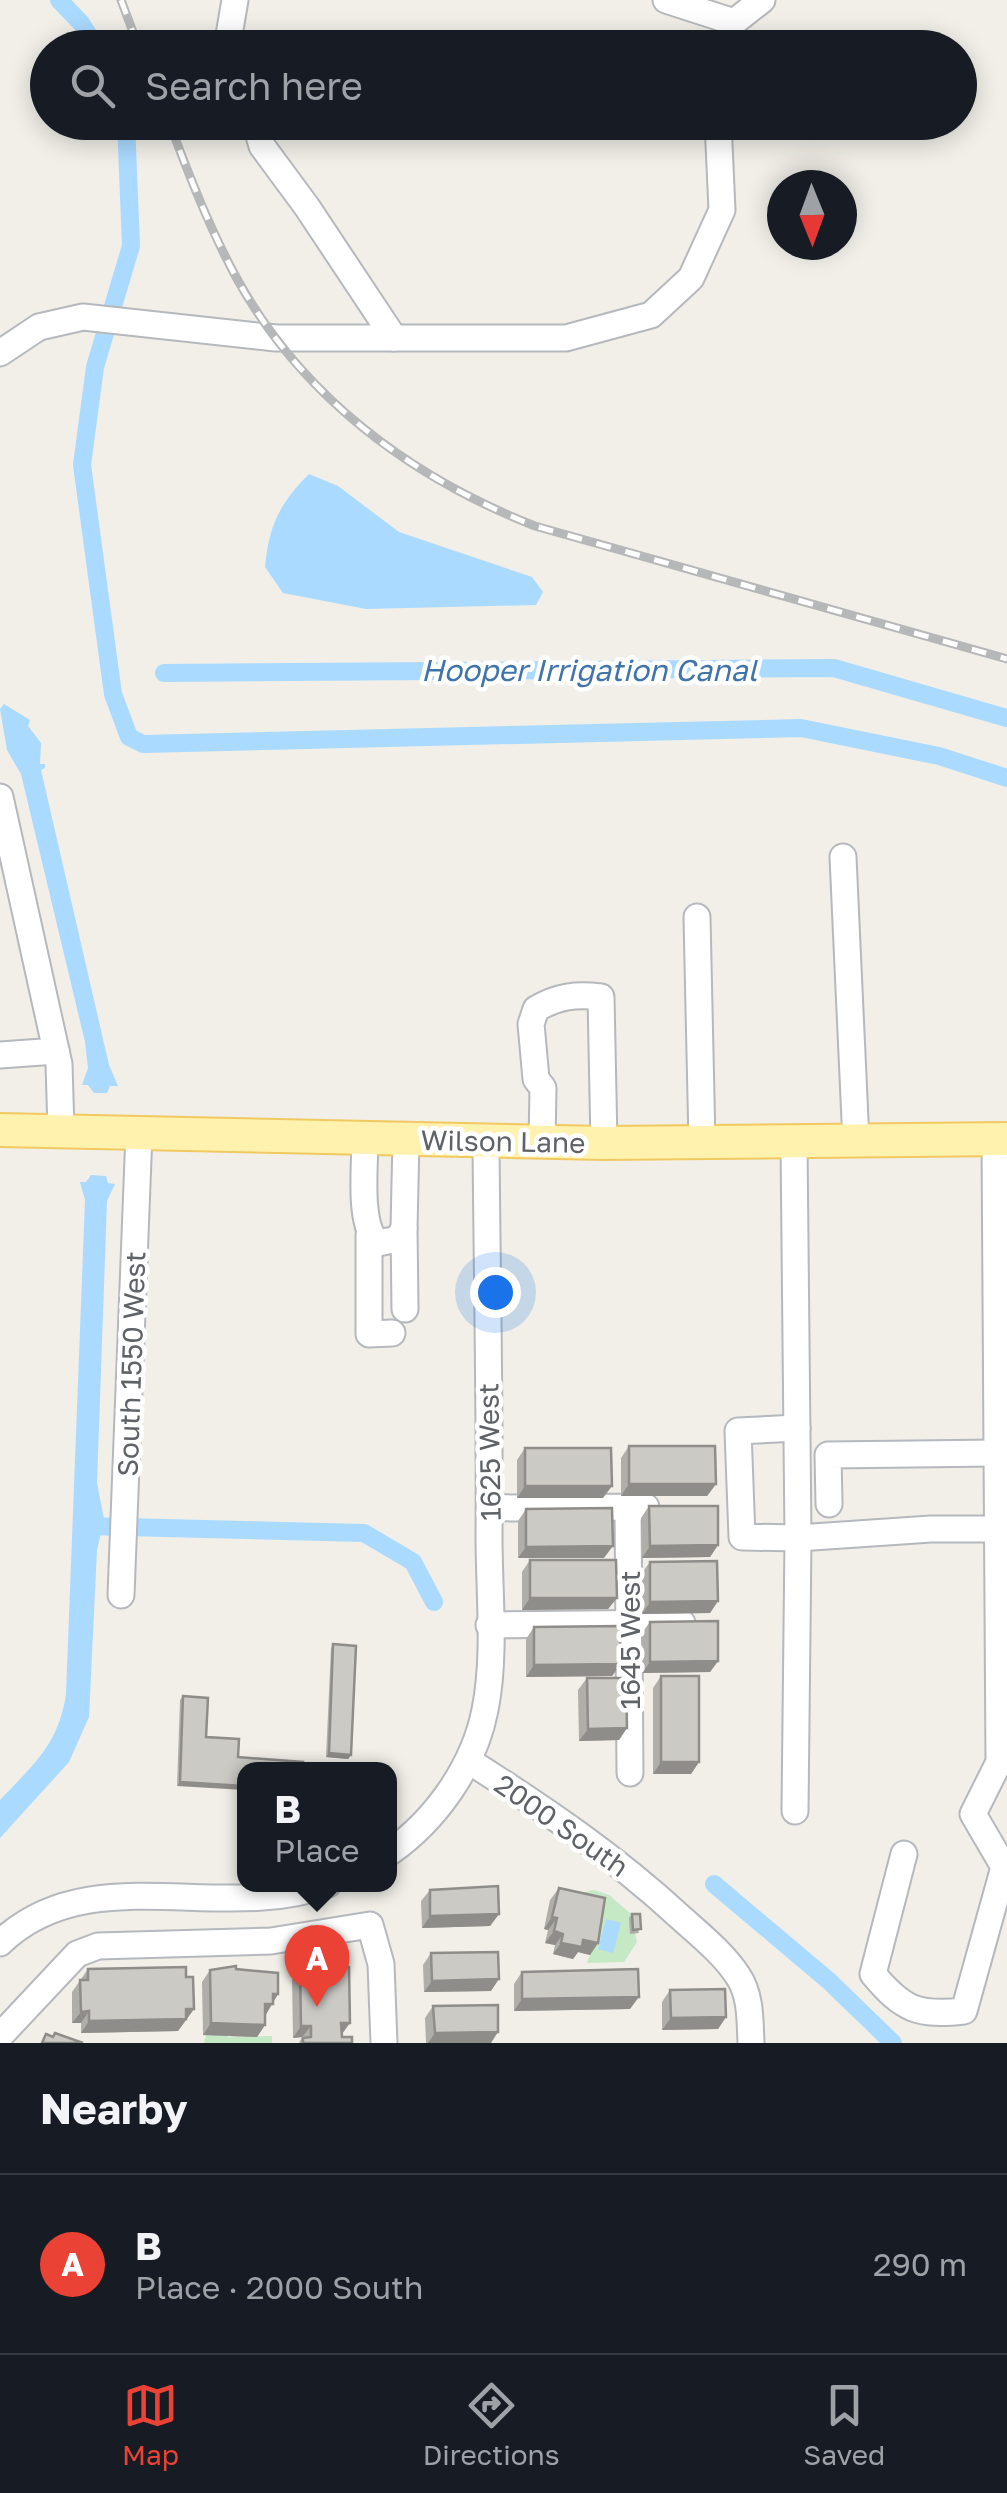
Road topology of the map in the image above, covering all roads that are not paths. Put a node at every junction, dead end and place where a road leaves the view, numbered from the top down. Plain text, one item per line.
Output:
1 (235, 0) edge
2 (666, 0) edge
3 (762, 0) edge
4 (734, 22) junction
5 (230, 30) edge
6 (731, 30) edge
7 (260, 140) edge
8 (719, 140) edge
9 (394, 338) junction
10 (0, 353) edge
11 (0, 797) edge
12 (843, 857) dead end
13 (697, 917) dead end
14 (56, 1051) junction
15 (0, 1055) edge
16 (0, 1130) edge
17 (60, 1131) junction
18 (138, 1134) junction
19 (365, 1139) junction
20 (1001, 1139) edge
21 (406, 1140) junction
22 (486, 1141) junction
23 (542, 1142) junction
24 (856, 1142) junction
25 (604, 1143) junction
26 (702, 1143) junction
27 (794, 1143) junction
28 (404, 1228) junction
29 (369, 1235) junction
30 (406, 1309) dead end
31 (392, 1333) dead end
32 (1002, 1368) edge
33 (797, 1428) junction
34 (998, 1453) junction
35 (829, 1504) dead end
36 (667, 1506) edge
37 (628, 1507) junction
38 (490, 1508) junction
39 (998, 1529) junction
40 (798, 1538) junction
41 (121, 1595) dead end
42 (712, 1623) edge
43 (629, 1624) junction
44 (489, 1625) junction
45 (469, 1761) junction
46 (630, 1773) dead end
47 (795, 1810) dead end
48 (397, 1845) edge
49 (904, 1854) dead end
50 (307, 1892) edge
51 (242, 1900) junction
52 (4, 1939) edge
53 (242, 1942) junction
54 (0, 2036) edge
55 (384, 2043) edge
56 (750, 2043) edge

1 - 5 street
2 - 4 street
3 - 4 street
4 - 6 street
7 - 9 street
8 - 9 street
9 - 10 street
11 - 14 street
12 - 24 street
13 - 26 street
14 - 15 street
14 - 17 street
16 - 17 main road, Wilson Lane
17 - 18 main road, Wilson Lane
18 - 19 main road, Wilson Lane
18 - 41 street, South 1550 West
19 - 21 main road, Wilson Lane
19 - 29 street
20 - 24 main road, Wilson Lane
20 - 32 street
21 - 22 main road, Wilson Lane
21 - 28 street
22 - 23 main road, Wilson Lane
22 - 38 street, 1625 West
23 - 25 main road, Wilson Lane
23 - 25 street
24 - 27 main road, Wilson Lane
25 - 26 main road, Wilson Lane
26 - 27 main road, Wilson Lane
27 - 33 street
28 - 29 street
28 - 30 street
29 - 31 street
32 - 34 street
33 - 40 street
33 - 40 street
34 - 35 street
34 - 39 street
36 - 37 street
37 - 38 street
37 - 43 street, 1645 West
38 - 44 street, 1625 West
39 - 40 street
39 - 49 street
40 - 47 street
42 - 43 street
43 - 44 street
43 - 46 street, 1645 West
44 - 45 street, 1625 West
45 - 48 street, 2000 South
45 - 56 street, 2000 South
50 - 51 street
51 - 52 street
51 - 53 street
53 - 54 street
53 - 55 street

